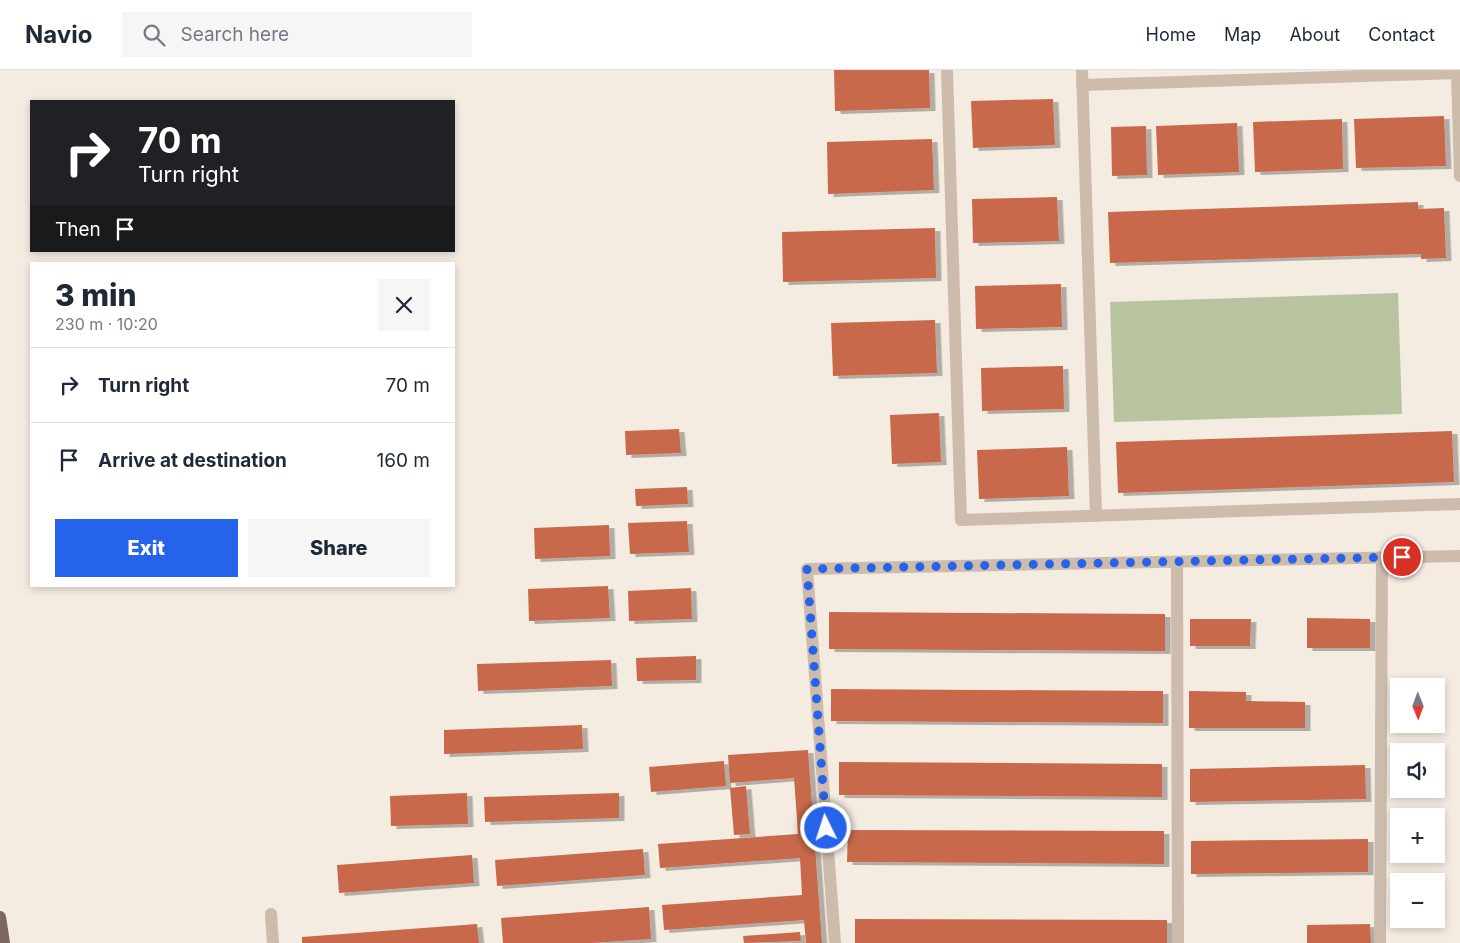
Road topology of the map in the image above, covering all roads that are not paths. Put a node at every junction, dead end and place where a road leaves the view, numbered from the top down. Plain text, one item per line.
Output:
1 (947, 70) edge
2 (1082, 70) edge
3 (1082, 85) junction
4 (1460, 176) edge
5 (1460, 504) edge
6 (1096, 516) junction
7 (1460, 556) edge
8 (1382, 558) junction
9 (1177, 562) junction
10 (271, 914) dead end
11 (0, 917) edge
12 (4, 943) edge
13 (273, 943) edge
14 (835, 943) edge
15 (1178, 943) edge
16 (1380, 943) edge

1 - 6 street
2 - 3 street
3 - 4 street
3 - 6 street
5 - 6 street
7 - 8 street
8 - 9 street
8 - 16 street
9 - 14 street
9 - 15 street
10 - 13 street
11 - 12 main road

